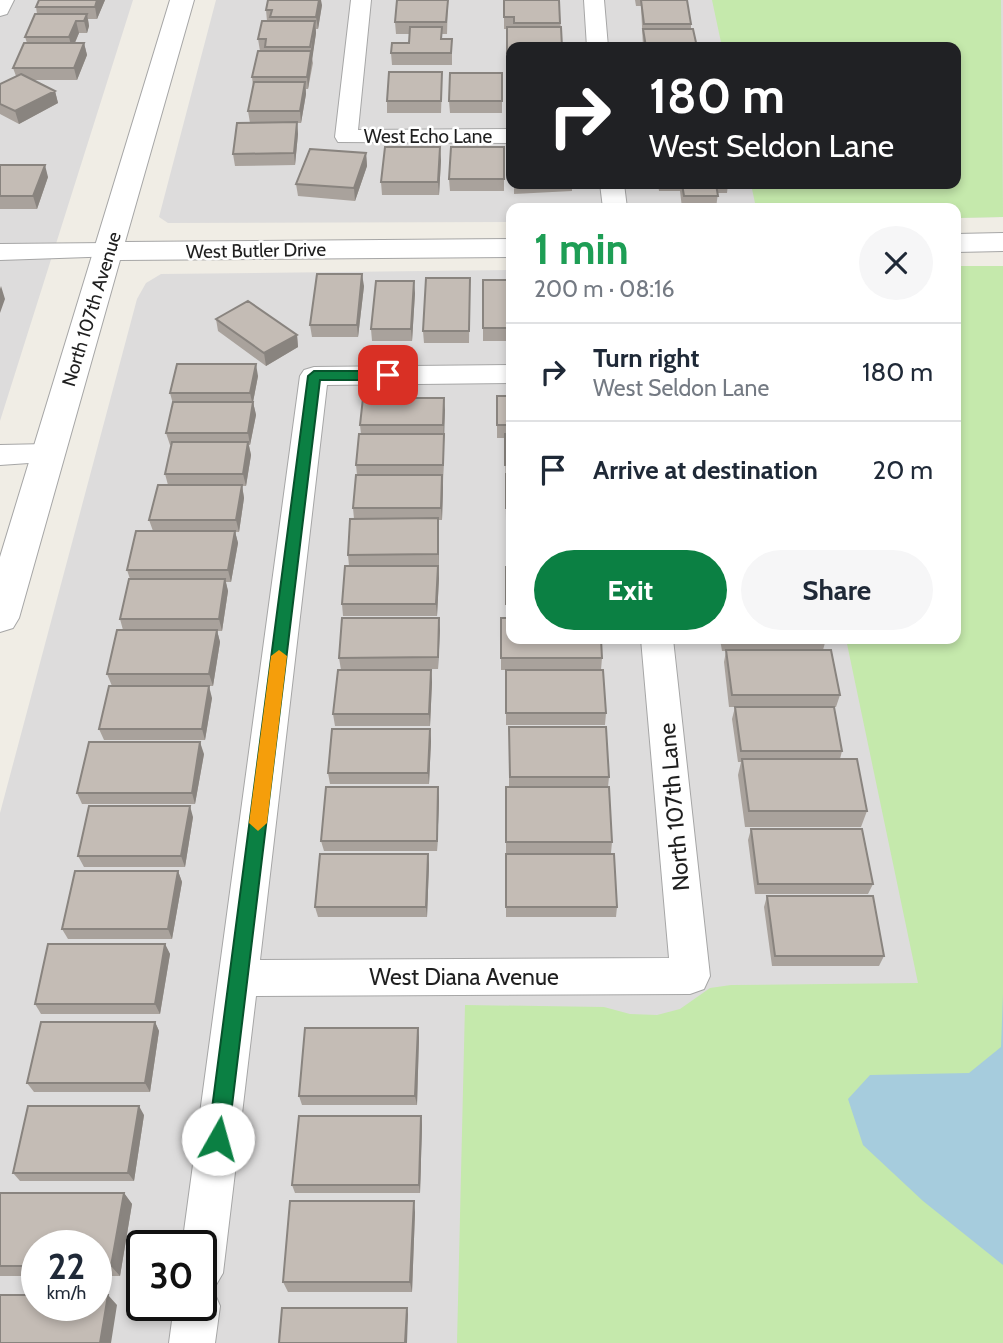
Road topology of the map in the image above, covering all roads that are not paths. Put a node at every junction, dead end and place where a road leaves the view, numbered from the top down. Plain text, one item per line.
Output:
1 (4, 0) edge
2 (182, 0) edge
3 (361, 0) edge
4 (594, 0) edge
5 (0, 10) edge
6 (598, 42) edge
7 (506, 136) edge
8 (1003, 242) edge
9 (961, 243) edge
10 (506, 248) edge
11 (109, 251) junction
12 (0, 252) edge
13 (506, 374) edge
14 (48, 454) junction
15 (0, 455) edge
16 (0, 618) edge
17 (657, 644) edge
18 (690, 976) joint
19 (239, 978) junction
20 (207, 1230) edge
21 (195, 1321) edge
22 (192, 1343) edge

1 - 5 street
2 - 11 street, North 107th Avenue
3 - 7 street, West Echo Lane
4 - 6 street
8 - 9 street
10 - 11 street, West Butler Drive
11 - 12 street, West Butler Drive
11 - 14 street, North 107th Avenue
13 - 19 street
14 - 15 street
14 - 16 street, North 107th Avenue
17 - 18 street, North 107th Lane
18 - 19 street, West Diana Avenue
19 - 20 street
21 - 22 street

